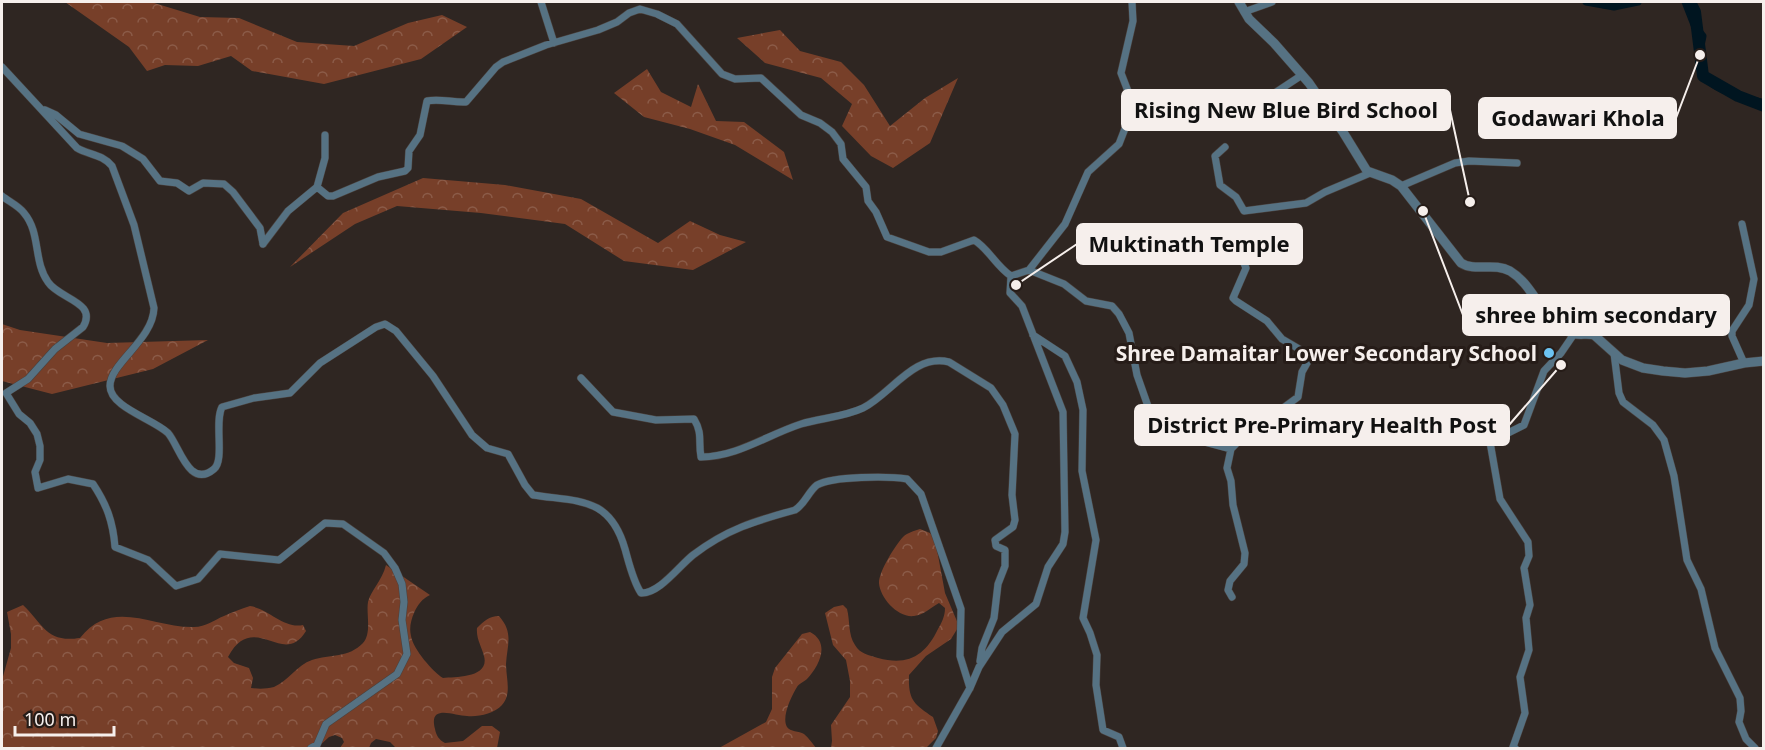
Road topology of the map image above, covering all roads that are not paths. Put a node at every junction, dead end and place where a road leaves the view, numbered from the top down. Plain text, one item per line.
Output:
1 (541, 2) edge
2 (1132, 2) edge
3 (1239, 2) edge
4 (1272, 2) edge
5 (1244, 12) junction
6 (554, 43) junction
7 (2, 67) edge
8 (1302, 75) junction
9 (40, 108) junction
10 (1204, 119) dead end
11 (326, 135) dead end
12 (1224, 147) dead end
13 (1517, 163) dead end
14 (1370, 173) junction
15 (1401, 186) junction
16 (317, 187) junction
17 (2, 196) edge
18 (1742, 224) dead end
19 (1217, 247) dead end
20 (1029, 270) junction
21 (1011, 276) junction
22 (1034, 334) junction
23 (1574, 334) junction
24 (1614, 354) junction
25 (1764, 361) edge
26 (1744, 363) junction
27 (581, 378) dead end
28 (1231, 450) junction
29 (1232, 597) dead end
30 (979, 667) junction
31 (970, 688) junction
32 (311, 748) edge
33 (936, 748) edge
34 (1123, 748) edge
35 (1515, 748) edge
36 (1755, 748) edge

1 - 6 street
2 - 20 street
3 - 5 street
4 - 5 street
5 - 8 street
6 - 16 street
6 - 21 street
7 - 9 street
8 - 10 street
8 - 14 street
9 - 16 street
9 - 31 street
11 - 16 street
12 - 14 street
13 - 15 street
14 - 15 street
15 - 23 street
17 - 32 street
18 - 26 street
19 - 28 street
20 - 21 street
20 - 28 street
21 - 22 street
22 - 30 street
22 - 34 street
23 - 24 street
23 - 35 street
24 - 26 street
24 - 36 street
25 - 26 street
27 - 30 street
28 - 29 street
30 - 31 street
31 - 33 street

